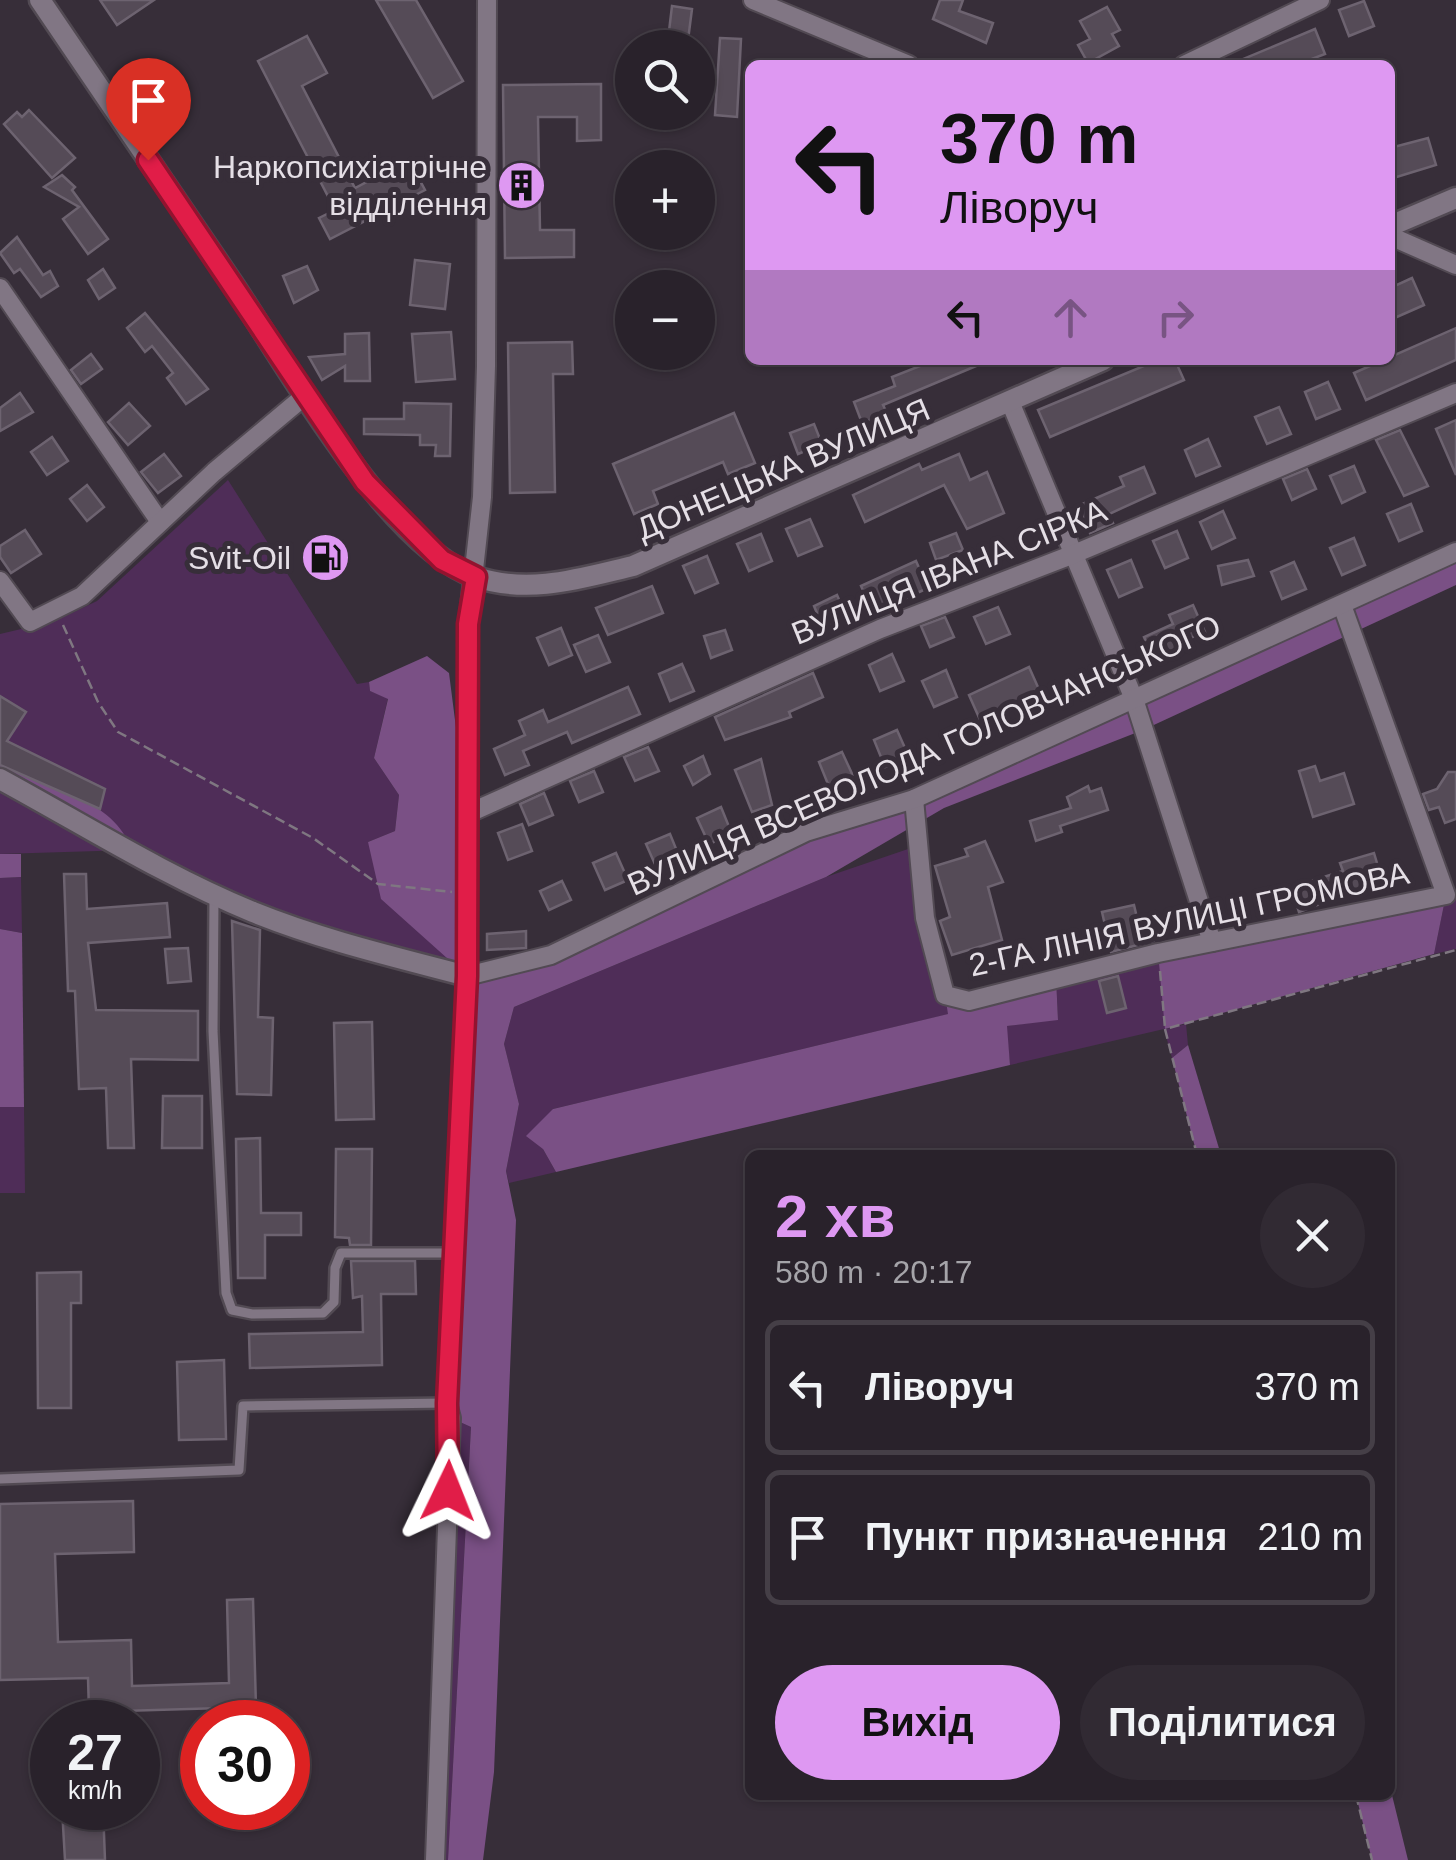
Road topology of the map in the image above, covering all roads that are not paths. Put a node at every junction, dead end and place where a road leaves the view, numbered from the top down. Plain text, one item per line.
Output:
1 (40, 0) edge
2 (487, 0) edge
3 (753, 0) edge
4 (1320, 0) edge
5 (897, 60) edge
6 (1194, 60) edge
7 (1456, 198) edge
8 (1395, 224) edge
9 (1395, 238) edge
10 (1456, 265) edge
11 (0, 288) edge
12 (1093, 365) edge
13 (307, 394) junction
14 (1456, 394) edge
15 (1011, 404) junction
16 (160, 522) junction
17 (1456, 552) edge
18 (1074, 554) junction
19 (476, 577) junction
20 (0, 582) edge
21 (1342, 606) junction
22 (1134, 699) junction
23 (0, 778) edge
24 (914, 800) junction
25 (467, 814) junction
26 (214, 894) junction
27 (1212, 942) junction
28 (467, 976) junction
29 (453, 1253) junction
30 (447, 1403) junction
31 (0, 1479) edge
32 (434, 1860) edge

1 - 13 street
2 - 19 street
3 - 5 street
4 - 6 street
7 - 8 street
9 - 10 street
11 - 16 street
12 - 15 street, ДОНЕЦЬКА ВУЛИЦЯ
13 - 16 street
13 - 19 street
14 - 18 street, ВУЛИЦЯ ІВАНА СІРКА
15 - 18 street
15 - 19 street, ДОНЕЦЬКА ВУЛИЦЯ
16 - 20 street
17 - 21 street, ВУЛИЦЯ ВСЕВОЛОДА ГОЛОВЧАНСЬКОГО
18 - 22 street
18 - 25 street, ВУЛИЦЯ ІВАНА СІРКА
19 - 25 street
21 - 22 street, ВУЛИЦЯ ВСЕВОЛОДА ГОЛОВЧАНСЬКОГО
21 - 27 street, 2-ГА ЛІНІЯ ВУЛИЦІ ГРОМОВА
22 - 24 street, ВУЛИЦЯ ВСЕВОЛОДА ГОЛОВЧАНСЬКОГО
22 - 27 street
23 - 26 street
24 - 27 street, 2-ГА ЛІНІЯ ВУЛИЦІ ГРОМОВА
24 - 28 street, ВУЛИЦЯ ВСЕВОЛОДА ГОЛОВЧАНСЬКОГО
25 - 28 street
26 - 28 street
26 - 29 lane
28 - 29 street
29 - 30 street
30 - 31 lane
30 - 32 street

